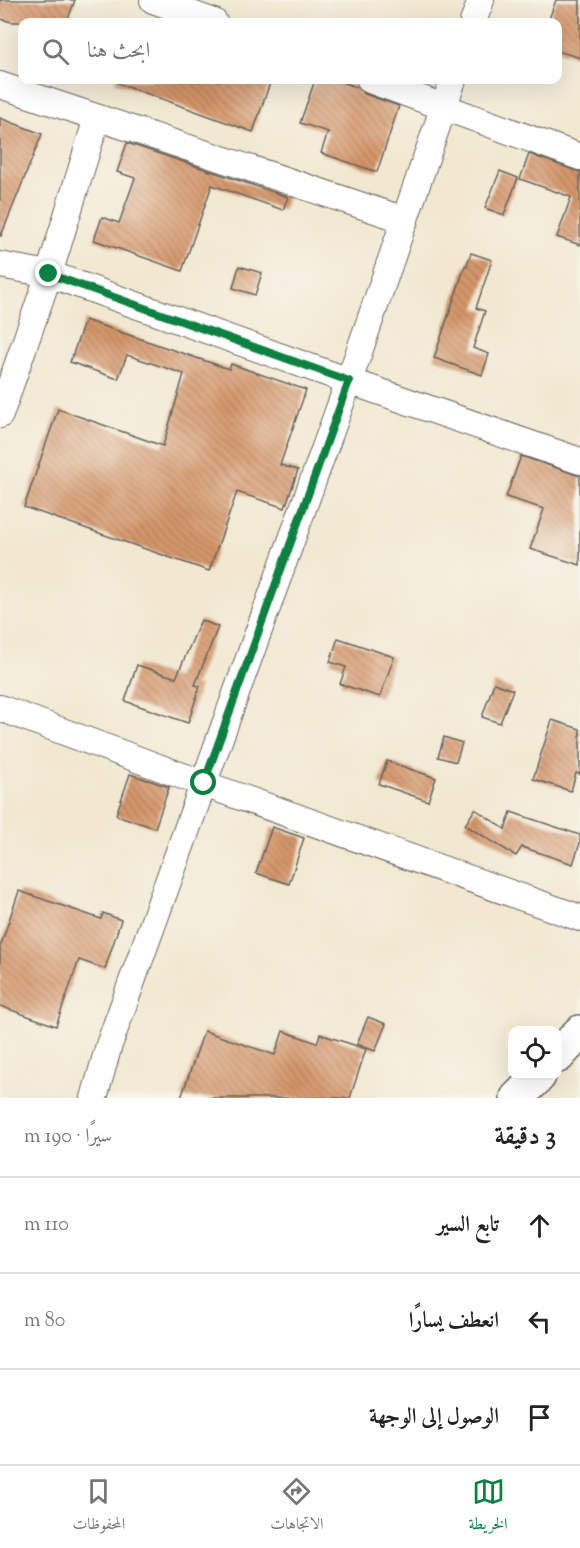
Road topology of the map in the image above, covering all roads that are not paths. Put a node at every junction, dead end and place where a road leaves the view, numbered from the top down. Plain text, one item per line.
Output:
1 (153, 0) edge
2 (481, 0) edge
3 (203, 18) edge
4 (474, 18) edge
5 (381, 84) edge
6 (452, 84) edge
7 (0, 85) edge
8 (444, 107) junction
9 (98, 118) junction
10 (580, 157) edge
11 (405, 220) junction
12 (0, 265) edge
13 (49, 274) junction
14 (349, 381) junction
15 (0, 415) edge
16 (580, 461) edge
17 (0, 708) edge
18 (204, 783) junction
19 (580, 918) edge
20 (580, 1032) edge
21 (562, 1052) edge
22 (535, 1080) edge
23 (94, 1098) edge
24 (517, 1098) edge

1 - 3 street
2 - 4 street
5 - 8 street
6 - 8 street
7 - 9 street
8 - 10 street
8 - 11 street
9 - 11 street
9 - 13 street
11 - 14 street
12 - 13 street
13 - 14 street
13 - 15 street
14 - 16 street
14 - 18 street
17 - 18 street
18 - 19 street
18 - 23 street
20 - 21 main road
22 - 24 main road

